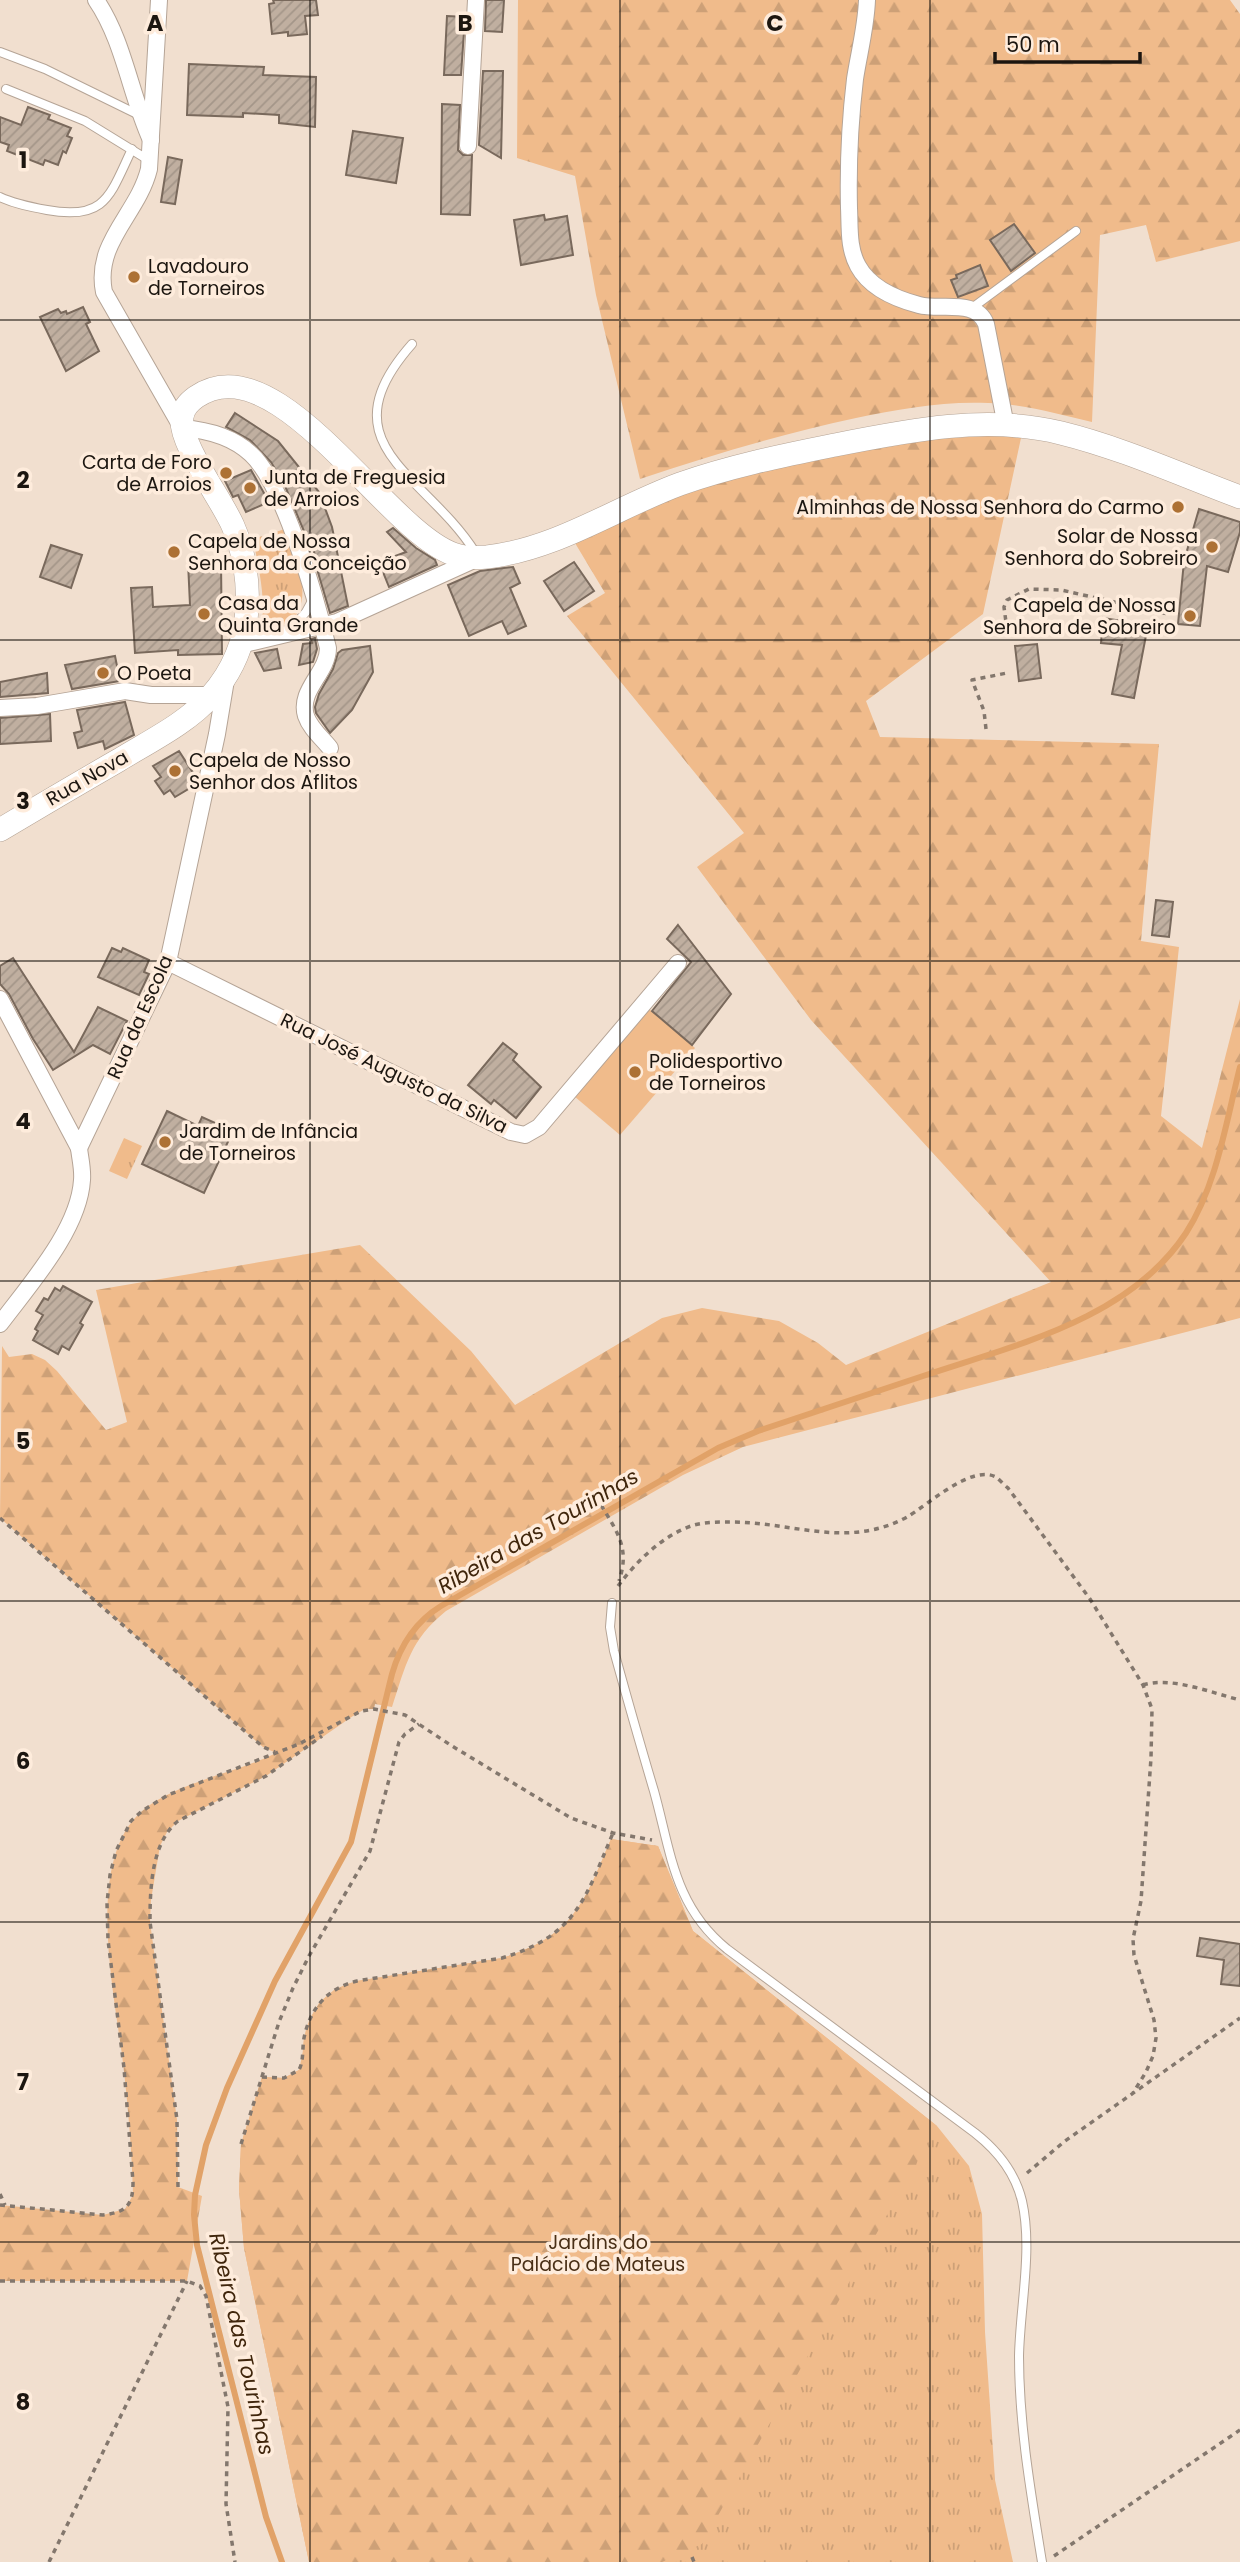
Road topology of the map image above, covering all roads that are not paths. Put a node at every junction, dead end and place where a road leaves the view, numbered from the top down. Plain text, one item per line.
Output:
1 (159, 0) edge
2 (476, 0) edge
3 (867, 0) edge
4 (100, 3) edge
5 (0, 52) edge
6 (6, 89) dead end
7 (141, 116) junction
8 (152, 142) junction
9 (468, 146) dead end
10 (131, 149) junction
11 (150, 161) junction
12 (0, 197) edge
13 (1076, 231) dead end
14 (971, 308) junction
15 (412, 344) dead end
16 (154, 380) junction
17 (189, 403) junction
18 (1006, 426) junction
19 (182, 428) junction
20 (1240, 497) edge
21 (478, 558) junction
22 (314, 596) junction
23 (322, 627) junction
24 (285, 635) junction
25 (240, 645) junction
26 (227, 675) junction
27 (212, 695) junction
28 (0, 708) edge
29 (330, 748) dead end
30 (0, 830) edge
31 (169, 962) junction
32 (678, 963) dead end
33 (0, 999) edge
34 (79, 1148) junction
35 (0, 1324) edge
36 (612, 1603) road end
37 (1047, 2560) edge

1 - 8 street
2 - 9 street
3 - 14 street
4 - 7 street
5 - 7 lane
6 - 10 lane
7 - 8 street
8 - 11 street
10 - 11 lane
10 - 12 lane
11 - 16 street
13 - 14 lane
14 - 18 street
15 - 21 lane
16 - 17 street
16 - 19 street
17 - 19 street
17 - 21 street
18 - 20 street
18 - 21 street
19 - 22 street
19 - 25 street, Rua Nova
21 - 23 street
22 - 23 street
22 - 24 lane
23 - 24 street
23 - 29 street
24 - 25 street
25 - 26 street, Rua Nova
26 - 27 street, Rua Nova
26 - 31 street, Rua da Escola
27 - 28 street
27 - 30 street, Rua Nova
31 - 32 street, Rua José Augusto da Silva
31 - 34 street, Rua da Escola
33 - 34 street
34 - 35 street
36 - 37 lane

